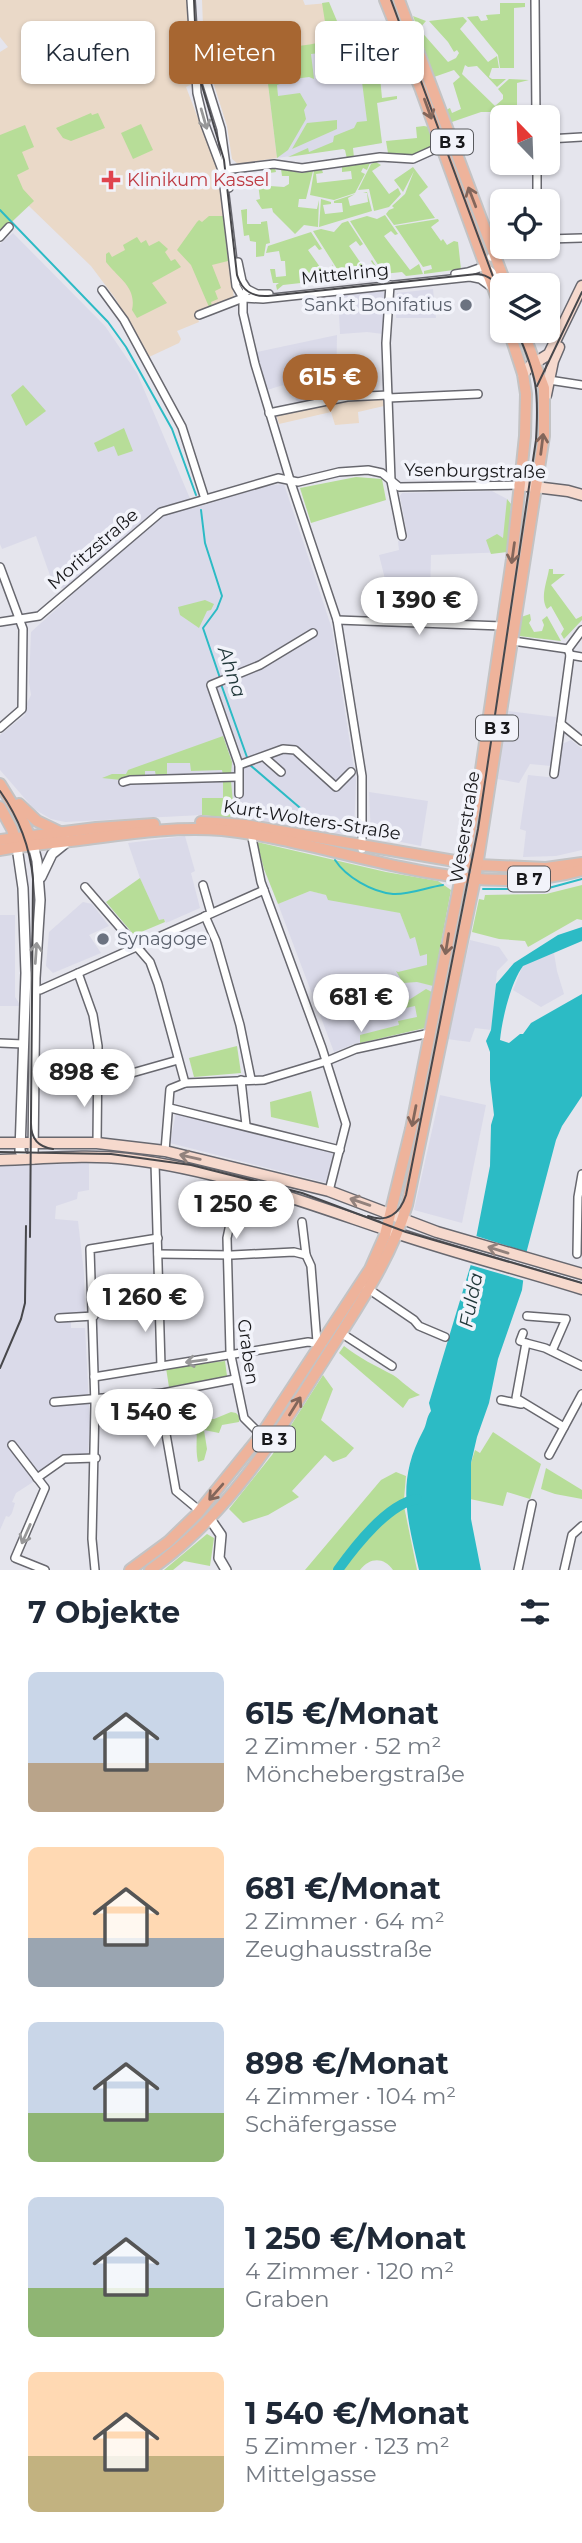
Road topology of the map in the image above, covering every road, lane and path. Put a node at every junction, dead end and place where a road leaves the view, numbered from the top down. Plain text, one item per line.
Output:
1 (193, 0) edge
2 (385, 0) edge
3 (399, 0) edge
4 (535, 0) edge
5 (536, 105) edge
6 (582, 137) edge
7 (560, 138) edge
8 (442, 146) junction
9 (225, 170) junction
10 (9, 227) dead end
11 (0, 237) edge
12 (582, 238) edge
13 (560, 239) edge
14 (490, 244) edge
15 (491, 259) edge
16 (485, 266) junction
17 (493, 273) edge
18 (490, 279) edge
19 (490, 286) edge
20 (582, 286) edge
21 (102, 289) dead end
22 (247, 289) junction
23 (389, 289) junction
24 (243, 298) junction
25 (580, 300) edge
26 (199, 315) dead end
27 (513, 343) edge
28 (528, 343) edge
29 (535, 362) junction
30 (523, 374) junction
31 (545, 380) junction
32 (582, 385) edge
33 (478, 394) dead end
34 (388, 396) junction
35 (269, 413) junction
36 (290, 480) junction
37 (391, 481) junction
38 (519, 485) junction
39 (537, 486) junction
40 (582, 495) edge
41 (205, 499) junction
42 (402, 536) dead end
43 (0, 567) edge
44 (20, 620) junction
45 (337, 620) junction
46 (0, 622) edge
47 (502, 626) junction
48 (582, 630) edge
49 (313, 633) dead end
50 (513, 641) junction
51 (569, 652) junction
52 (582, 657) edge
53 (561, 724) junction
54 (0, 728) edge
55 (582, 741) edge
56 (264, 757) junction
57 (246, 763) junction
58 (281, 772) dead end
59 (351, 772) dead end
60 (554, 774) dead end
61 (238, 777) junction
62 (123, 782) dead end
63 (3, 788) edge
64 (239, 794) dead end
65 (0, 808) edge
66 (0, 828) edge
67 (253, 830) junction
68 (64, 837) junction
69 (0, 840) edge
70 (32, 840) junction
71 (16, 842) junction
72 (0, 850) edge
73 (362, 851) junction
74 (463, 863) junction
75 (582, 863) edge
76 (478, 865) junction
77 (582, 870) edge
78 (20, 871) junction
79 (460, 877) junction
80 (475, 879) junction
81 (40, 882) junction
82 (203, 885) dead end
83 (85, 887) dead end
84 (264, 890) junction
85 (208, 914) junction
86 (135, 947) junction
87 (78, 973) junction
88 (35, 990) junction
89 (430, 1033) junction
90 (0, 1043) edge
91 (23, 1044) junction
92 (178, 1060) junction
93 (327, 1061) junction
94 (99, 1075) junction
95 (251, 1079) junction
96 (241, 1080) junction
97 (185, 1083) junction
98 (170, 1108) junction
99 (246, 1125) junction
100 (0, 1143) edge
101 (21, 1143) junction
102 (34, 1143) junction
103 (97, 1143) junction
104 (340, 1150) junction
105 (165, 1151) junction
106 (29, 1159) junction
107 (0, 1160) edge
108 (155, 1163) junction
109 (582, 1174) edge
110 (239, 1182) junction
111 (329, 1191) junction
112 (580, 1197) edge
113 (391, 1213) junction
114 (402, 1219) junction
115 (302, 1222) dead end
116 (386, 1230) junction
117 (398, 1234) junction
118 (158, 1238) junction
119 (429, 1244) junction
120 (158, 1254) junction
121 (227, 1254) junction
122 (388, 1254) junction
123 (577, 1254) dead end
124 (306, 1255) junction
125 (582, 1274) edge
126 (364, 1287) junction
127 (582, 1289) edge
128 (94, 1316) junction
129 (527, 1316) dead end
130 (59, 1318) dead end
131 (338, 1328) junction
132 (523, 1333) dead end
133 (445, 1337) dead end
134 (526, 1343) junction
135 (323, 1347) junction
136 (552, 1351) junction
137 (230, 1356) junction
138 (161, 1366) junction
139 (392, 1366) dead end
140 (582, 1366) edge
141 (94, 1377) junction
142 (235, 1379) junction
143 (163, 1393) junction
144 (582, 1394) edge
145 (95, 1399) junction
146 (501, 1400) dead end
147 (54, 1402) dead end
148 (523, 1404) junction
149 (564, 1427) junction
150 (261, 1434) junction
151 (12, 1445) dead end
152 (549, 1455) dead end
153 (96, 1458) junction
154 (37, 1478) junction
155 (532, 1504) dead end
156 (200, 1511) junction
157 (210, 1519) junction
158 (582, 1526) edge
159 (45, 1570) edge
160 (95, 1570) edge
161 (130, 1570) edge
162 (150, 1570) edge
163 (226, 1570) edge
164 (518, 1570) edge
165 (564, 1570) edge

1 - 9 street
1 -> 9 street
2 -> 8 main road, B 3
14 -> 3 main road, B 3
4 - 5 street
6 - 7 street
8 - 9 street
8 - 16 main road, B 3
9 - 22 street
9 - 24 street
10 - 11 street
12 - 13 street
15 - 16 street
16 - 17 street
16 - 18 main road, B 3
16 - 22 street, Mittelring
19 - 23 street, Mittelring
20 - 25 main road
21 - 41 street
22 - 24 street
23 - 24 street, Mittelring
23 - 34 street
24 - 26 street, Mittelring
24 - 35 street
25 - 29 main road
25 - 31 main road
27 - 30 main road, B 3
28 - 29 main road, B 3
29 - 30 main road
29 - 31 main road, B 3
30 - 38 main road, Weserstraße / B 3
31 - 32 street
39 -> 31 main road, Weserstraße / B 3
33 - 34 street
34 - 35 street
34 - 37 street
35 - 36 street
36 - 37 street, Ysenburgstraße
36 - 41 street, Moritzstraße
36 - 45 street
37 - 38 street, Ysenburgstraße
37 - 42 street
38 - 39 main road, Ysenburgstraße
38 -> 47 main road, Weserstraße / B 3
39 - 40 main road, Ysenburgstraße
39 - 50 main road, Weserstraße / B 3
41 - 44 street, Moritzstraße
43 - 44 street
44 - 46 street, Moritzstraße
44 - 54 street
45 - 47 street
45 - 73 street
47 - 74 main road, Weserstraße / B 3
48 - 51 street
49 - 57 street
50 - 51 street
50 - 76 main road, Weserstraße / B 3
51 - 52 street
51 - 53 street
53 - 55 street
53 - 60 street
56 - 57 street
56 - 58 street
56 - 59 street
57 - 61 street
61 - 62 street
61 - 64 street
63 - 68 main road
63 - 70 main road
65 - 66 main road
65 - 71 main road
67 - 68 main road, Kurt-Wolters-Straße / B 7
67 - 73 main road, Kurt-Wolters-Straße / B 7
67 - 84 street
68 - 70 main road, Kurt-Wolters-Straße
68 - 81 street
69 - 71 main road
70 - 71 main road, Kurt-Wolters-Straße
70 - 81 street
71 - 72 main road
71 - 78 street
72 - 78 street
73 - 74 main road, Kurt-Wolters-Straße / B 7
73 - 79 main road, Kurt-Wolters-Straße / B 7
74 - 76 main road, Kurt-Wolters-Straße / B 7
74 - 79 main road, Weserstraße / B 3
75 - 76 main road, B 7
76 - 80 main road, Weserstraße / B 3
77 - 80 main road, B 7
78 - 91 street
79 - 80 main road, Kurt-Wolters-Straße / B 7
79 -> 89 main road, Weserstraße / B 3
80 - 114 main road, Weserstraße / B 3
88 -> 81 street
82 - 85 street
83 - 86 street
84 - 85 street
84 - 93 street
85 - 86 street
85 - 95 street
86 - 87 street
86 - 92 street
87 - 88 street
87 - 94 street
88 - 102 street
89 - 93 street
89 -> 113 main road, Weserstraße / B 3
90 - 91 street
91 - 101 street
92 - 94 street
92 - 97 street
93 - 95 street
93 - 104 street
94 - 103 street
95 - 96 street
96 - 97 street
96 - 99 street
97 - 98 street
98 - 99 street
98 - 105 street
99 - 104 street
100 - 101 main road
101 - 102 main road
101 - 106 street
102 - 103 main road
102 - 106 street
103 - 105 main road
104 - 111 street
111 -> 105 main road
106 - 107 main road
106 - 108 main road
108 - 110 main road
108 - 118 street
109 - 112 street
110 - 116 main road
110 - 121 street, Graben
113 -> 111 main road
112 - 123 street
113 - 114 main road
113 - 116 main road, Weserstraße / B 3
114 - 117 main road, Weserstraße / B 3
125 -> 114 main road
115 - 124 street
116 - 117 main road
116 - 126 main road, B 3
117 - 119 main road
117 - 122 main road, B 3
118 - 120 street
118 - 128 street
119 - 122 main road
119 - 127 main road
120 - 121 street
120 - 138 street
121 - 124 street
121 - 137 street, Graben
122 - 126 main road, B 3
124 - 135 street
126 - 131 main road, B 3
126 - 133 street
128 - 130 street
128 - 141 street
129 - 136 street
131 - 135 main road, B 3
131 - 139 street
132 - 134 street
134 - 136 street
134 - 148 street
135 - 137 street
135 - 150 main road, B 3
157 -> 135 main road, B 3
136 - 140 street
137 -> 138 street
137 - 142 street, Graben
138 - 141 street
141 - 145 street
142 - 143 street
142 - 150 street, Graben
143 - 145 street
143 - 156 street
144 - 149 street
145 - 147 street
145 - 153 street
146 - 148 street
148 - 149 street
149 - 152 street
150 -> 156 main road, B 3
151 - 154 street
153 - 154 street
153 - 160 street
154 -> 159 street
155 - 164 street
156 - 157 main road
156 - 161 main road, B 3
157 - 162 main road, B 3
157 - 163 street
158 - 165 street

